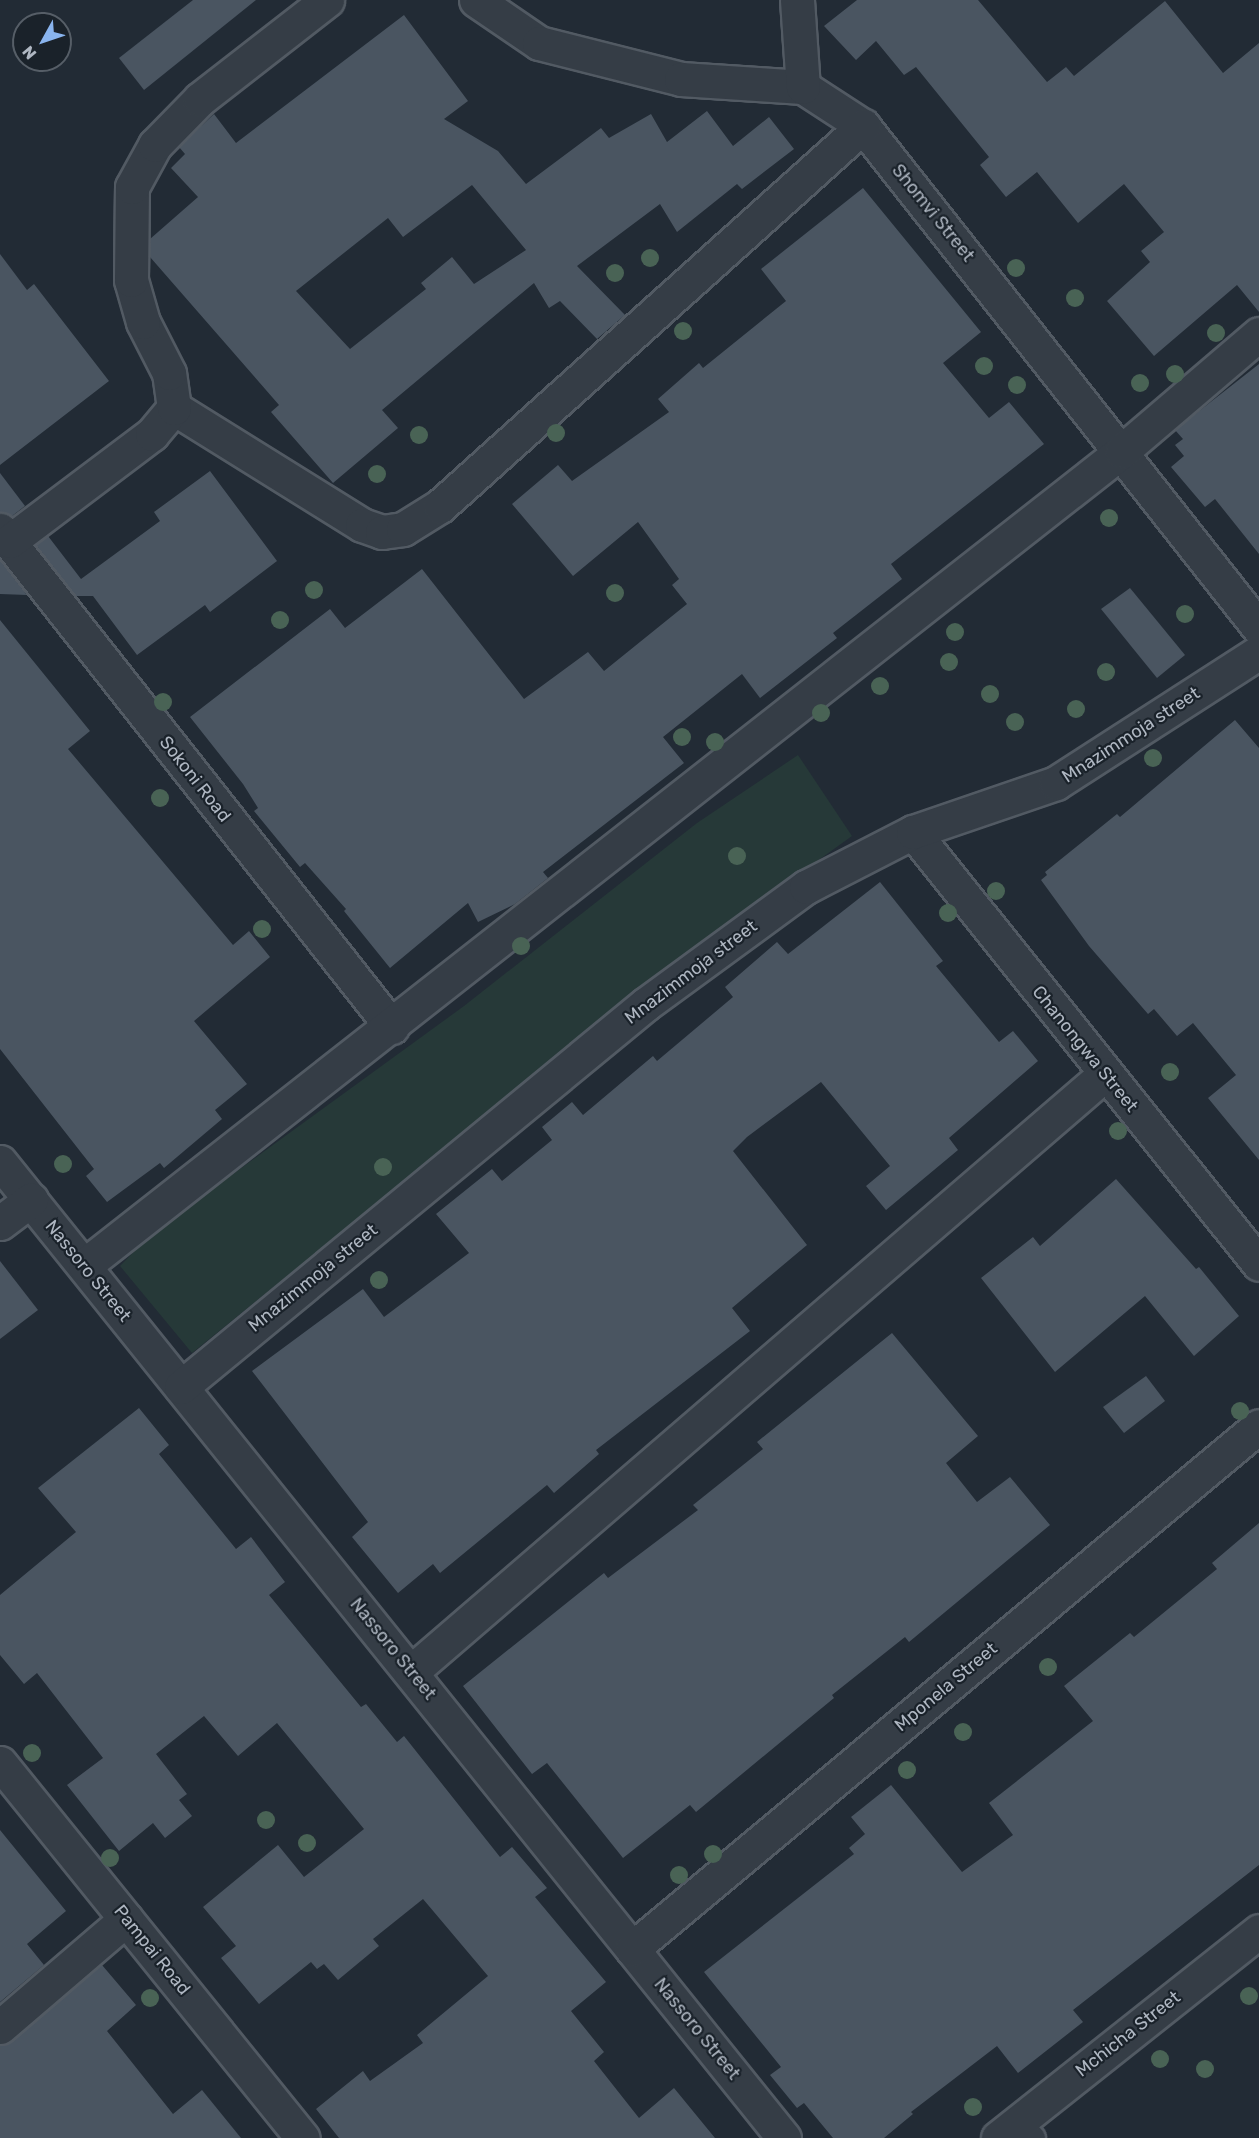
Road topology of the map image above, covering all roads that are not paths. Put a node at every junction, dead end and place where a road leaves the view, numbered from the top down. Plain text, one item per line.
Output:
1 (327, 0) edge
2 (476, 0) edge
3 (797, 0) edge
4 (803, 87) junction
5 (864, 126) junction
6 (1259, 333) edge
7 (174, 408) junction
8 (1122, 451) junction
9 (5, 535) edge
10 (1259, 628) edge
11 (1259, 652) edge
12 (913, 832) junction
13 (392, 1027) junction
14 (1105, 1074) junction
15 (0, 1162) edge
16 (31, 1200) junction
17 (0, 1223) edge
18 (1259, 1264) edge
19 (85, 1265) junction
20 (181, 1387) junction
21 (1259, 1425) edge
22 (411, 1672) junction
23 (0, 1763) edge
24 (126, 1919) junction
25 (1259, 1931) edge
26 (632, 1949) junction
27 (0, 2027) edge
28 (1016, 2132) edge
29 (303, 2138) edge
30 (784, 2138) edge

1 - 7 street
2 - 4 street, Shomvi Street
3 - 4 street
4 - 5 street, Shomvi Street
5 - 7 street
5 - 8 street, Shomvi Street
6 - 8 street
7 - 9 street
8 - 10 street, Shomvi Street
8 - 13 street
9 - 13 street, Sokoni Road
11 - 12 street, Mnazimmoja street
12 - 14 street, Chanongwa Street
12 - 20 street, Mnazimmoja street
13 - 19 street
14 - 18 street, Chanongwa Street
14 - 22 street
15 - 16 street, Nassoro Street
16 - 17 street
16 - 19 street, Nassoro Street
19 - 20 street, Nassoro Street
20 - 22 street, Nassoro Street
21 - 26 street, Mponela Street
22 - 26 street, Nassoro Street
23 - 24 street, Pampai Road
24 - 27 street
24 - 29 street, Pampai Road
25 - 28 street, Mchicha Street
26 - 30 street, Nassoro Street

